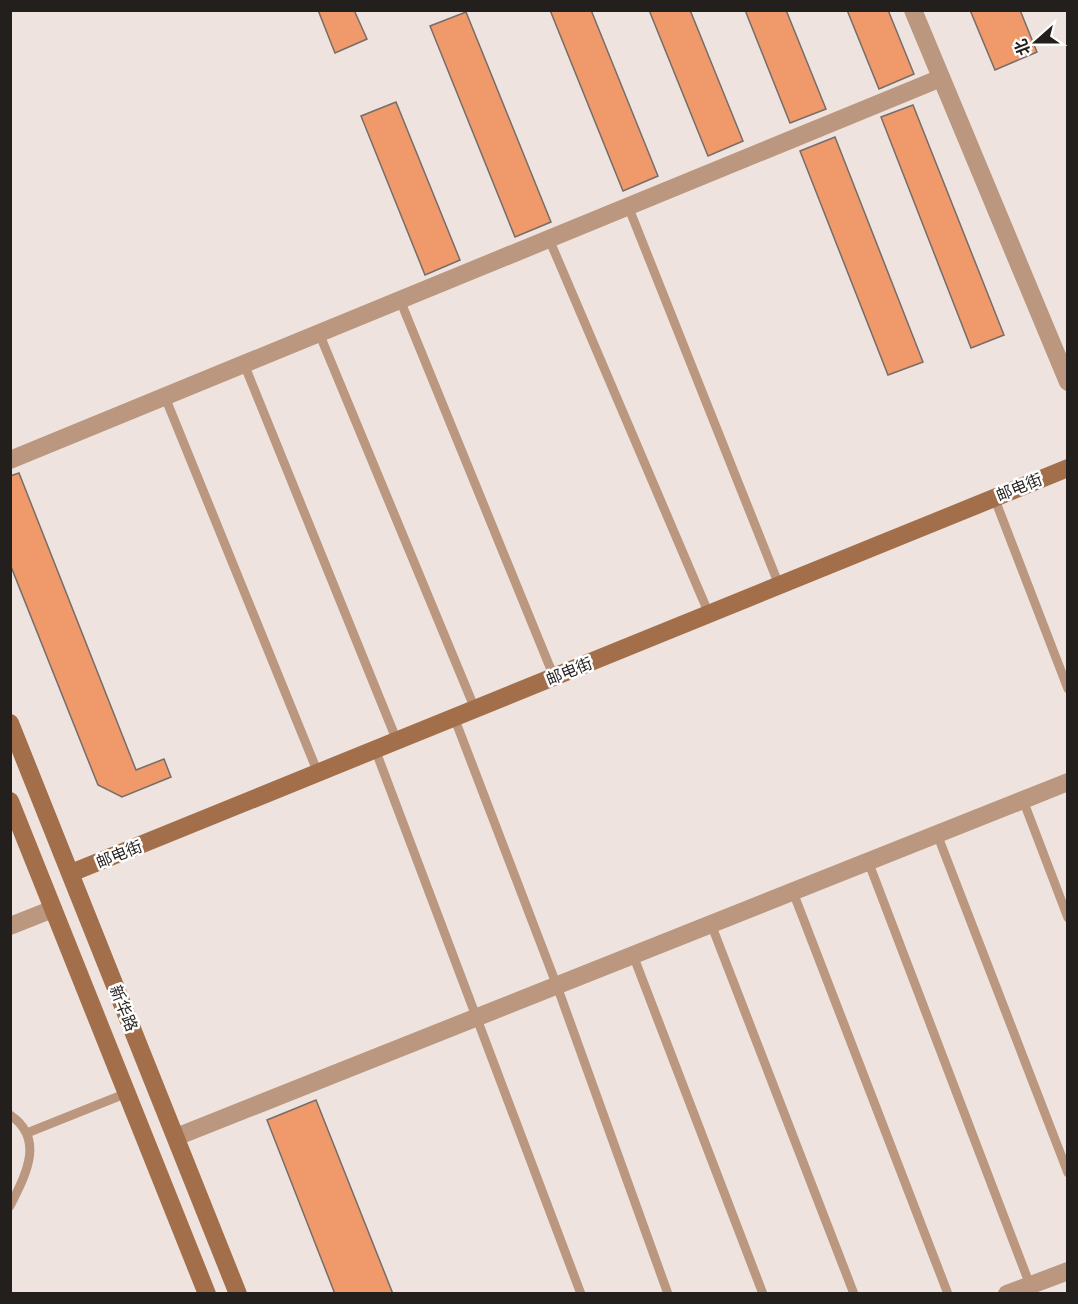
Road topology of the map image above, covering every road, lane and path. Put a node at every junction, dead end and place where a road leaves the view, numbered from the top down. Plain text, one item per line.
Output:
1 (913, 10) edge
2 (941, 78) junction
3 (628, 206) junction
4 (549, 239) junction
5 (400, 300) junction
6 (319, 333) junction
7 (244, 364) junction
8 (1068, 382) edge
9 (165, 397) junction
10 (10, 460) edge
11 (1068, 468) edge
12 (994, 497) junction
13 (779, 585) junction
14 (709, 614) junction
15 (554, 677) junction
16 (1068, 689) edge
17 (475, 709) junction
18 (454, 717) junction
19 (10, 723) edge
20 (397, 741) junction
21 (375, 749) junction
22 (318, 773) junction
23 (1068, 782) edge
24 (1023, 800) junction
25 (10, 801) edge
26 (937, 834) junction
27 (868, 861) junction
28 (70, 873) junction
29 (793, 892) junction
30 (53, 909) junction
31 (1068, 918) edge
32 (711, 924) junction
33 (10, 926) edge
34 (633, 955) junction
35 (557, 986) junction
36 (476, 1018) junction
37 (127, 1093) junction
38 (10, 1115) edge
39 (27, 1133) junction
40 (176, 1137) junction
41 (1068, 1173) edge
42 (10, 1206) edge
43 (1068, 1271) edge
44 (1029, 1285) junction
45 (207, 1293) edge
46 (238, 1293) edge
47 (581, 1293) edge
48 (668, 1293) edge
49 (763, 1293) edge
50 (854, 1293) edge
51 (948, 1293) edge
52 (1006, 1293) edge

1 - 2 street
2 - 3 street
2 - 8 street
3 - 4 street
3 - 13 lane
4 - 5 street
4 - 14 lane
5 - 6 street
5 - 15 lane
6 - 7 street
6 - 17 lane
7 - 9 street
7 - 20 lane
9 - 10 street
9 - 22 lane
11 - 12 main road, 邮电街
12 - 13 main road, 邮电街
12 - 16 lane
13 - 14 main road, 邮电街
14 - 15 main road, 邮电街
15 - 17 main road, 邮电街
17 - 18 main road, 邮电街
18 - 20 main road, 邮电街
18 - 35 lane
19 - 28 main road, 新华路
20 - 21 main road, 邮电街
21 - 22 main road, 邮电街
21 - 36 lane
22 - 28 main road, 邮电街
23 - 24 street
24 - 26 street
24 - 31 lane
25 - 30 main road, 新华路
26 - 27 street
26 - 41 lane
27 - 29 street
27 - 44 lane
28 - 40 main road, 新华路
29 - 32 street
29 - 51 lane
30 - 33 street
30 - 37 main road, 新华路
32 - 34 street
32 - 50 lane
34 - 35 street
34 - 49 lane
35 - 36 street
35 - 48 lane
36 - 40 street
36 - 47 lane
37 - 39 lane
37 - 45 main road, 新华路
38 - 39 lane
39 - 42 lane
40 - 46 main road, 新华路
43 - 44 street
44 - 52 street

